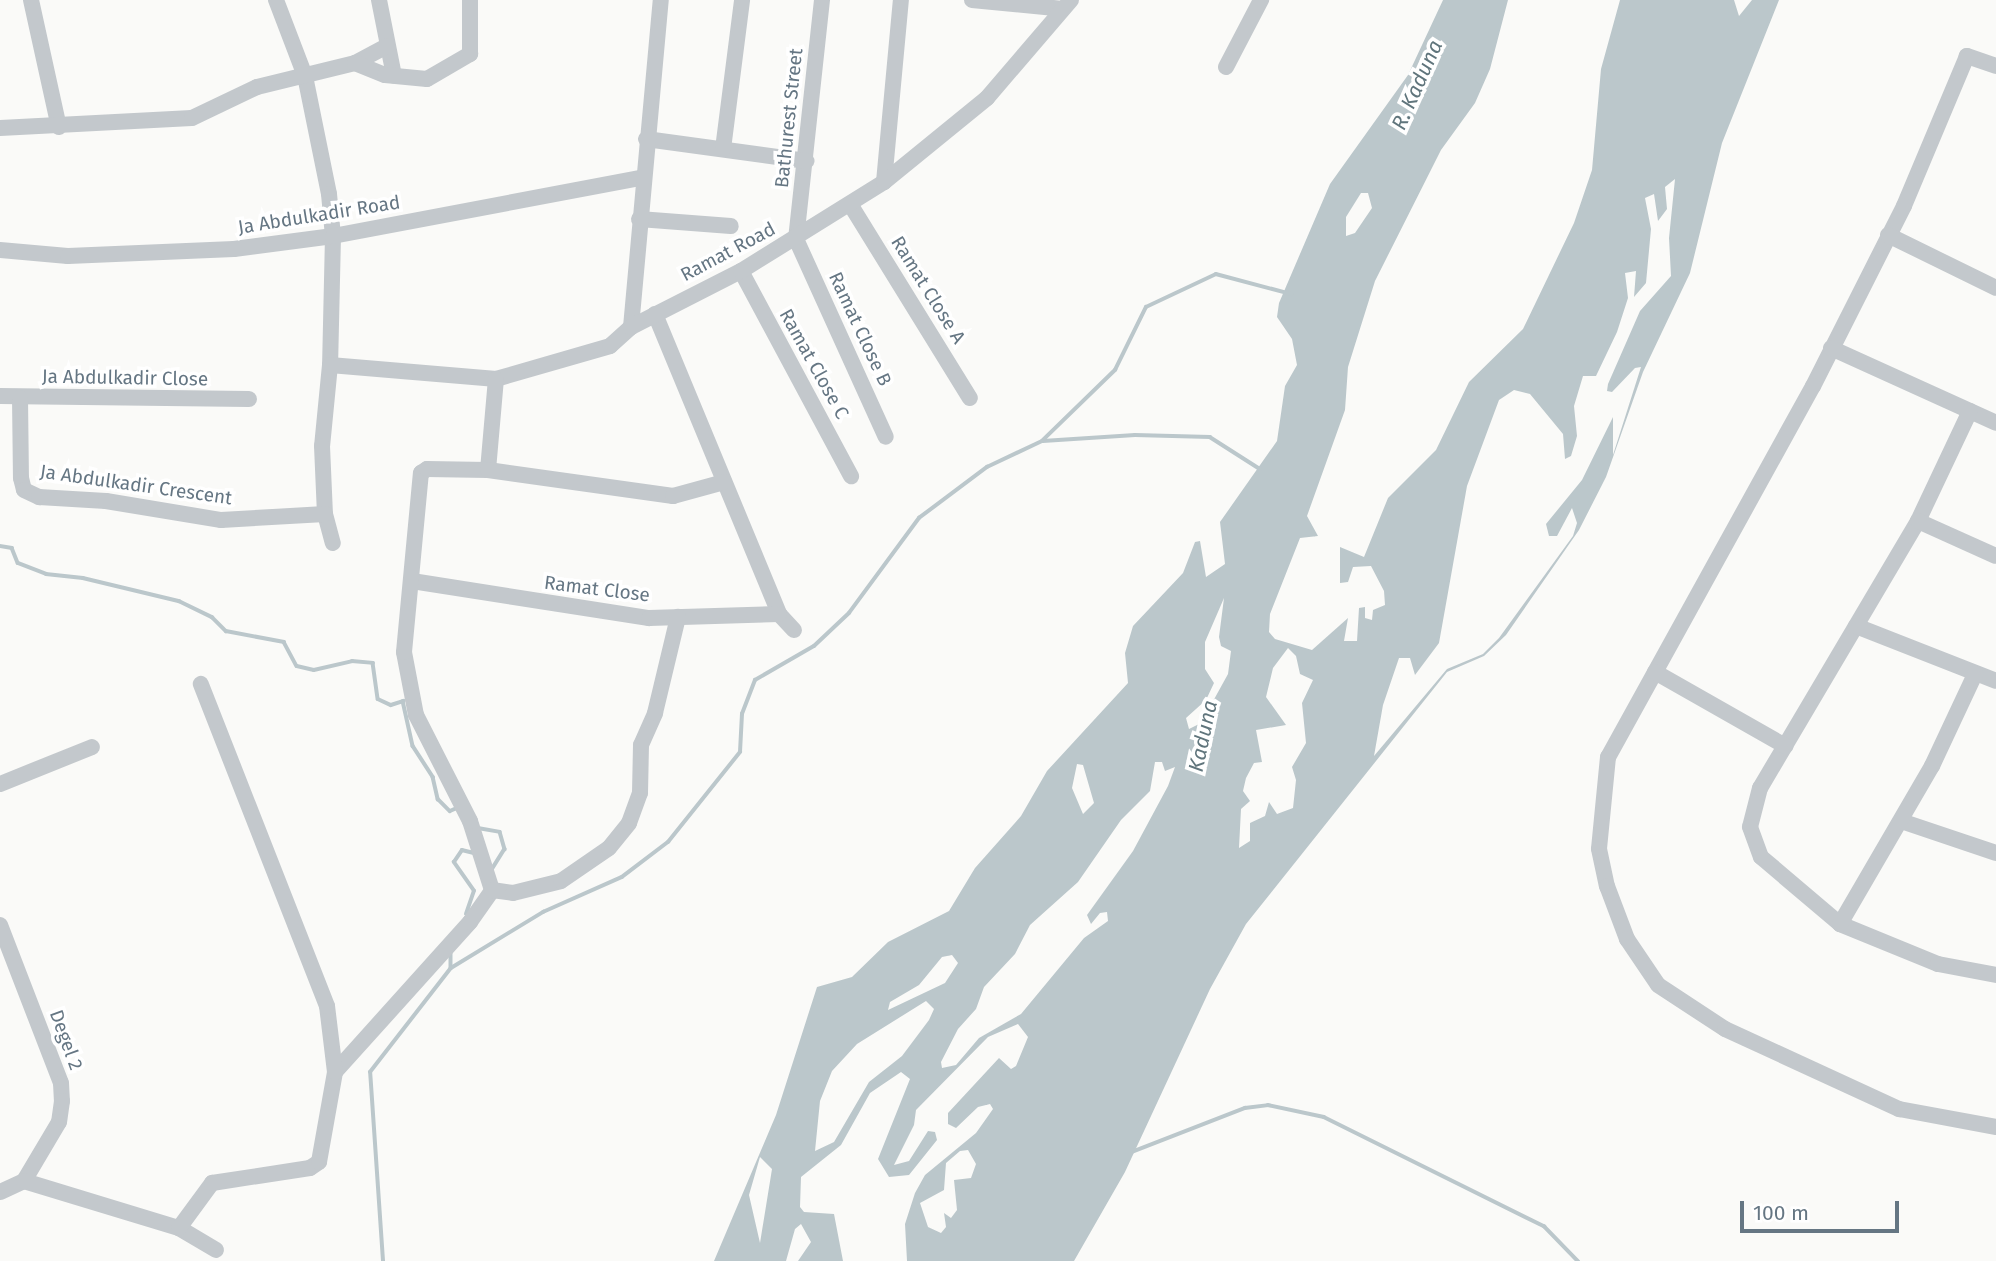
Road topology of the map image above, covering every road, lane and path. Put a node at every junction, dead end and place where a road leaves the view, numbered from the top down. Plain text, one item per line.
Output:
1 (32, 0) edge
2 (276, 0) edge
3 (379, 0) edge
4 (470, 0) edge
5 (660, 0) edge
6 (742, 0) edge
7 (822, 0) edge
8 (901, 0) edge
9 (972, 0) edge
10 (1261, 0) edge
11 (1067, 5) edge
12 (387, 46) junction
13 (355, 63) junction
14 (1996, 66) edge
15 (1226, 67) dead end
16 (305, 76) junction
17 (394, 76) junction
18 (60, 127) junction
19 (0, 128) edge
20 (646, 139) junction
21 (723, 149) junction
22 (806, 161) junction
23 (641, 178) junction
24 (884, 182) junction
25 (850, 204) junction
26 (639, 219) junction
27 (730, 226) dead end
28 (1888, 235) junction
29 (333, 236) junction
30 (796, 239) junction
31 (0, 250) edge
32 (741, 271) junction
33 (1996, 288) edge
34 (656, 314) junction
35 (631, 327) junction
36 (1831, 348) junction
37 (330, 365) junction
38 (496, 379) junction
39 (0, 396) edge
40 (20, 398) junction
41 (970, 398) dead end
42 (249, 399) dead end
43 (1970, 411) junction
44 (1996, 423) edge
45 (886, 437) dead end
46 (488, 470) junction
47 (851, 476) dead end
48 (724, 482) junction
49 (325, 514) junction
50 (1918, 521) junction
51 (333, 543) dead end
52 (1996, 555) edge
53 (411, 581) junction
54 (779, 614) junction
55 (678, 617) junction
56 (1856, 626) junction
57 (794, 630) dead end
58 (1655, 672) junction
59 (1975, 674) junction
60 (1996, 681) edge
61 (201, 684) dead end
62 (1785, 746) junction
63 (93, 747) dead end
64 (0, 784) edge
65 (1901, 821) junction
66 (1996, 853) edge
67 (492, 890) junction
68 (1840, 924) junction
69 (0, 925) edge
70 (1996, 975) edge
71 (335, 1072) junction
72 (1996, 1127) edge
73 (24, 1181) junction
74 (0, 1192) edge
75 (179, 1228) junction
76 (216, 1250) dead end

1 - 18 street
2 - 16 street
3 - 12 street
4 - 17 street
5 - 20 street
6 - 21 street
7 - 22 street, Bathurest Street
8 - 24 street
9 - 11 street
10 - 15 street
11 - 24 street, Ramat Road
12 - 13 street
12 - 17 street
13 - 16 street
13 - 17 street
14 - 28 street
16 - 18 street
16 - 29 street
18 - 19 street
20 - 21 street
20 - 23 street
21 - 22 street
22 - 30 street, Bathurest Street
23 - 26 street
23 - 29 street, Ja Abdulkadir Road
24 - 25 street, Ramat Road
25 - 30 street, Ramat Road
25 - 41 street, Ramat Close A
26 - 27 street
26 - 35 street
28 - 33 street
28 - 36 street
29 - 31 street, Ja Abdulkadir Road
29 - 37 street
30 - 32 street, Ramat Road
30 - 45 street, Ramat Close B
32 - 34 street, Ramat Road
32 - 47 street, Ramat Close C
34 - 35 street, Ramat Road
34 - 48 street
35 - 38 street, Ramat Road
36 - 43 street
36 - 58 street
37 - 38 street, Ramat Road
37 - 49 street
38 - 46 street
39 - 40 street, Ja Abdulkadir Close
40 - 42 street, Ja Abdulkadir Close
40 - 49 street, Ja Abdulkadir Crescent
43 - 44 street
43 - 50 street
46 - 48 street
46 - 53 street
48 - 54 street
49 - 51 street
50 - 52 street
50 - 56 street
53 - 55 street, Ramat Close
53 - 67 street
54 - 55 street, Ramat Close
54 - 57 street
55 - 67 street
56 - 59 street
56 - 62 street
58 - 62 street
58 - 72 street
59 - 60 street
59 - 65 street
61 - 71 street
62 - 68 street
63 - 64 street
65 - 66 street
65 - 68 street
67 - 71 street
68 - 70 street
69 - 73 street, Degel 2
71 - 75 street
73 - 74 street
73 - 75 street
75 - 76 street

